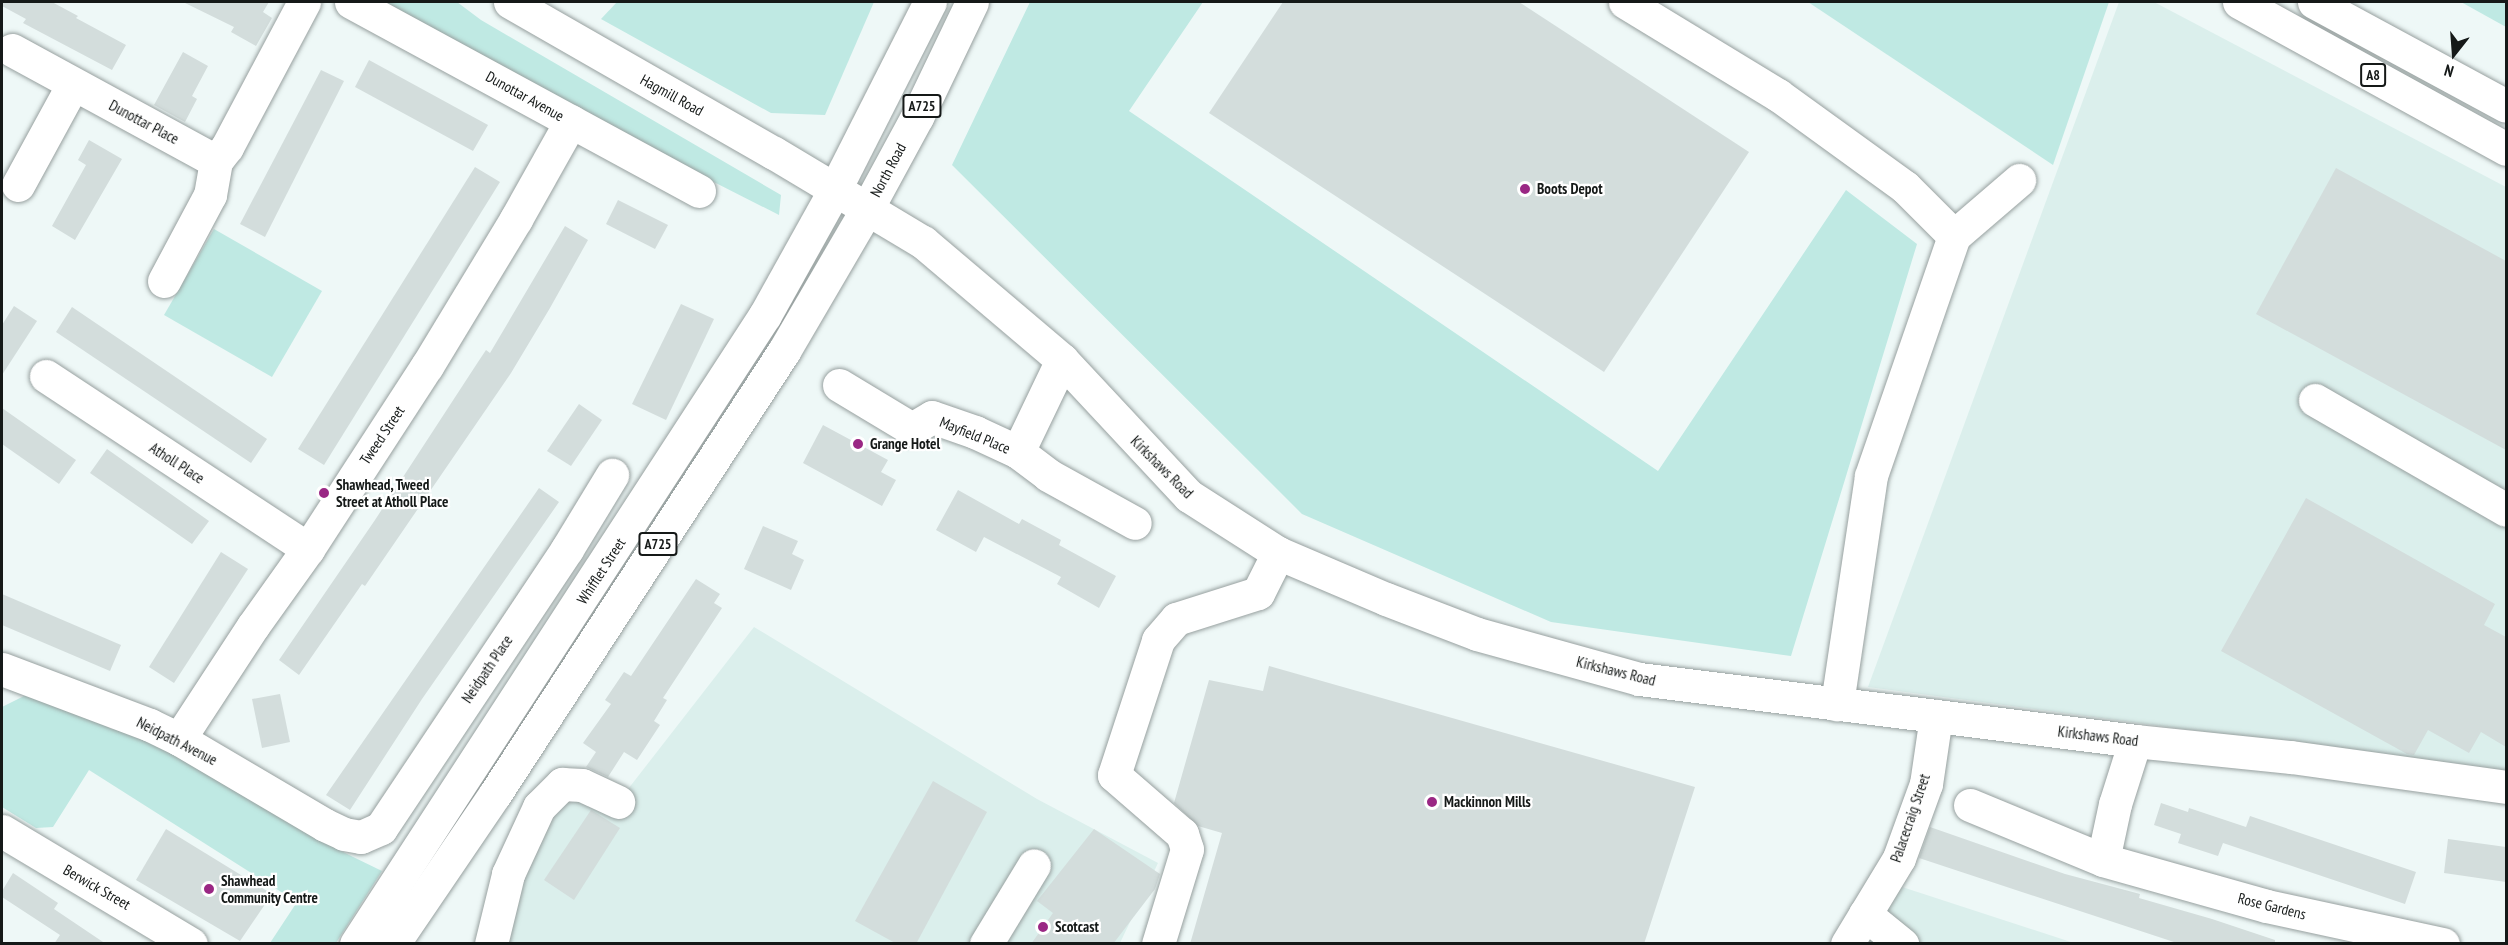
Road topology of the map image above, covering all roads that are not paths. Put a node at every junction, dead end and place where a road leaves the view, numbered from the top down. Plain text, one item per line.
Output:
1 (303, 2) edge
2 (351, 2) edge
3 (510, 2) edge
4 (930, 2) edge
5 (972, 2) edge
6 (1624, 2) edge
7 (2240, 2) edge
8 (2314, 2) edge
9 (2343, 2) edge
10 (12, 50) dead end
11 (2448, 75) junction
12 (73, 84) junction
13 (2506, 106) edge
14 (571, 122) junction
15 (2506, 149) edge
16 (216, 161) junction
17 (2019, 180) dead end
18 (18, 185) dead end
19 (699, 191) dead end
20 (834, 191) junction
21 (867, 209) junction
22 (1954, 236) junction
23 (164, 281) dead end
24 (1062, 360) junction
25 (46, 376) dead end
26 (839, 385) dead end
27 (2315, 400) dead end
28 (1018, 452) junction
29 (612, 475) dead end
30 (2506, 510) edge
31 (1134, 523) dead end
32 (309, 549) junction
33 (1278, 553) junction
34 (2, 669) edge
35 (1837, 704) junction
36 (1936, 716) junction
37 (179, 739) junction
38 (2135, 741) junction
39 (2506, 787) edge
40 (618, 802) dead end
41 (1970, 805) dead end
42 (2, 831) edge
43 (344, 834) joint
44 (2103, 860) junction
45 (1034, 865) dead end
46 (425, 867) junction
47 (1865, 914) junction
48 (392, 927) edge
49 (191, 944) edge
50 (356, 944) edge
51 (491, 944) edge
52 (986, 944) edge
53 (1158, 944) edge
54 (1847, 944) edge
55 (1902, 944) edge
56 (2443, 944) edge

1 - 16 main road
2 - 14 main road, Dunottar Avenue
3 - 20 main road, Hagmill Road
4 - 20 main road, A725
5 - 21 main road, North Road / A725
6 - 22 main road
7 - 15 main road, A8
8 - 11 main road, A8
9 - 11 main road, A8
10 - 12 main road, Dunottar Place
11 - 13 main road, A8
12 - 16 main road, Dunottar Place
12 - 18 main road
14 - 19 main road, Dunottar Avenue
14 - 32 main road, Tweed Street
16 - 23 main road
17 - 22 main road
20 - 21 main road, Hagmill Road
20 - 46 main road, Whifflet Street / A725
21 - 24 main road, Kirkshaws Road
21 - 46 main road, Whifflet Street / A725
22 - 35 main road
24 - 28 main road, Mayfield Place
24 - 33 main road, Kirkshaws Road
25 - 32 main road, Atholl Place
26 - 28 main road, Mayfield Place
27 - 30 main road
28 - 31 main road, Mayfield Place
29 - 43 main road, Neidpath Place
32 - 37 main road, Tweed Street
33 - 35 main road, Kirkshaws Road
33 - 53 main road
34 - 37 main road, Neidpath Avenue
35 - 36 main road, Kirkshaws Road
36 - 38 main road, Kirkshaws Road
36 - 47 main road, Palacecraig Street
37 - 43 main road, Neidpath Avenue
38 - 39 main road, Kirkshaws Road
38 - 44 main road
40 - 51 main road
41 - 44 main road, Rose Gardens
42 - 49 main road, Berwick Street
44 - 56 main road, Rose Gardens
45 - 52 main road
46 - 48 main road, Whifflet Street / A725
47 - 54 main road, Palacecraig Street
47 - 55 main road
48 - 50 main road, Whifflet Street / A725

